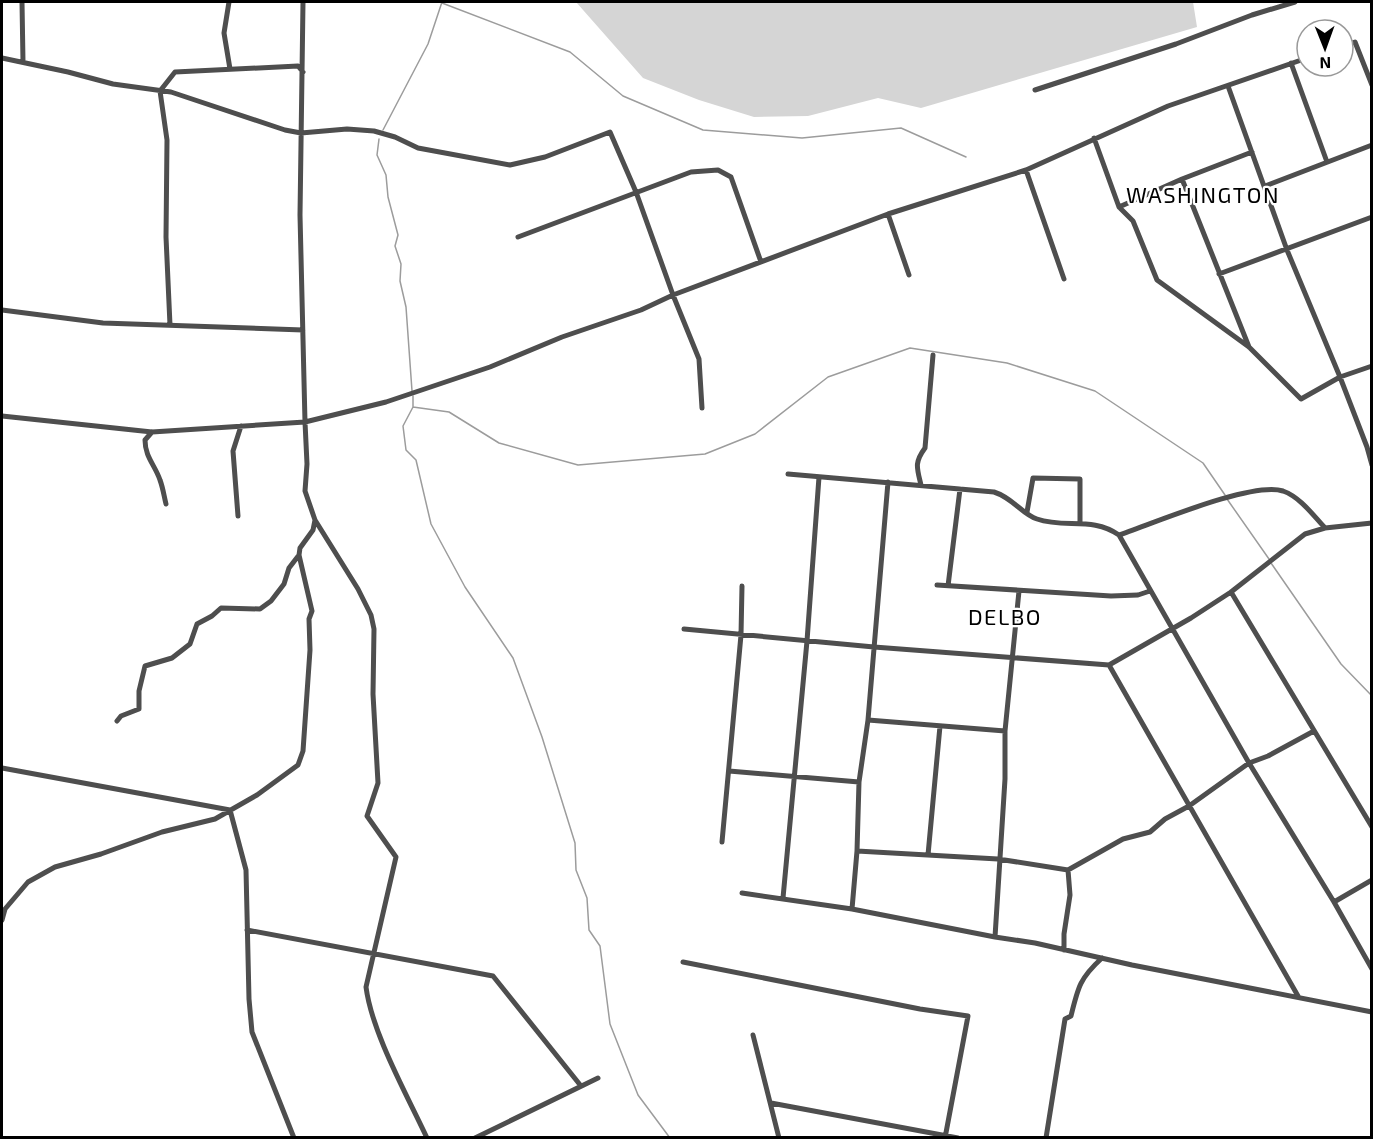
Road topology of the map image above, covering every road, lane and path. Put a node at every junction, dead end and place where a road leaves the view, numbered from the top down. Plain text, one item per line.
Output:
1 (22, 2) edge
2 (230, 2) edge
3 (303, 2) edge
4 (1295, 2) edge
5 (1355, 45) edge
6 (2, 58) edge
7 (23, 62) junction
8 (1295, 62) edge
9 (1291, 63) junction
10 (230, 69) junction
11 (303, 72) junction
12 (1371, 85) edge
13 (1228, 86) junction
14 (1035, 90) dead end
15 (160, 91) junction
16 (301, 133) junction
17 (1094, 138) junction
18 (1371, 145) edge
19 (1252, 152) junction
20 (1327, 162) junction
21 (1026, 170) junction
22 (1182, 179) junction
23 (1265, 186) junction
24 (636, 192) junction
25 (1119, 207) junction
26 (888, 214) junction
27 (1371, 217) edge
28 (518, 237) dead end
29 (1287, 250) junction
30 (761, 262) junction
31 (1219, 274) junction
32 (909, 275) dead end
33 (1064, 279) dead end
34 (673, 295) junction
35 (2, 310) edge
36 (170, 325) junction
37 (303, 330) junction
38 (1249, 347) junction
39 (933, 355) dead end
40 (1371, 366) edge
41 (1340, 377) junction
42 (702, 408) dead end
43 (2, 416) edge
44 (305, 422) junction
45 (242, 426) junction
46 (152, 432) junction
47 (1369, 446) edge
48 (1371, 465) edge
49 (788, 474) dead end
50 (819, 477) junction
51 (888, 482) junction
52 (921, 485) junction
53 (960, 489) junction
54 (166, 504) dead end
55 (1027, 512) junction
56 (238, 516) dead end
57 (315, 520) junction
58 (1080, 523) junction
59 (1371, 523) edge
60 (1325, 528) junction
61 (1119, 535) junction
62 (299, 555) junction
63 (937, 585) dead end
64 (742, 586) dead end
65 (948, 586) junction
66 (1019, 591) junction
67 (1150, 591) junction
68 (1231, 592) junction
69 (1173, 628) junction
70 (684, 629) dead end
71 (741, 635) junction
72 (807, 641) junction
73 (874, 647) junction
74 (1012, 658) junction
75 (1109, 665) junction
76 (868, 720) junction
77 (117, 721) dead end
78 (940, 726) junction
79 (1005, 731) junction
80 (1314, 731) junction
81 (1249, 763) junction
82 (2, 768) edge
83 (729, 771) junction
84 (795, 776) junction
85 (859, 782) junction
86 (1189, 806) junction
87 (230, 810) junction
88 (1371, 827) edge
89 (723, 842) dead end
90 (857, 851) junction
91 (928, 855) junction
92 (998, 859) junction
93 (1068, 870) junction
94 (1371, 880) edge
95 (742, 893) dead end
96 (783, 898) junction
97 (1334, 902) junction
98 (852, 909) junction
99 (2, 920) edge
100 (248, 930) junction
101 (995, 937) junction
102 (1064, 950) junction
103 (374, 953) junction
104 (1102, 958) junction
105 (682, 962) dead end
106 (1371, 969) edge
107 (1298, 996) junction
108 (1371, 1012) edge
109 (753, 1035) dead end
110 (598, 1078) dead end
111 (581, 1086) junction
112 (771, 1103) junction
113 (945, 1136) edge
114 (294, 1137) edge
115 (427, 1137) edge
116 (475, 1137) edge
117 (779, 1137) edge
118 (958, 1137) edge
119 (1046, 1137) edge

1 - 7 street
2 - 10 street
3 - 11 street
4 - 14 street
5 - 12 street
6 - 7 street
7 - 15 street
8 - 9 street
9 - 13 street
9 - 20 street
10 - 11 street
10 - 15 street
11 - 16 street
13 - 17 street
13 - 19 street
15 - 16 street
15 - 36 street
16 - 24 street
16 - 37 street
17 - 21 street
17 - 25 street
18 - 20 street
19 - 22 street
19 - 23 street
20 - 23 street
21 - 26 street
21 - 33 street
22 - 25 street
22 - 31 street
23 - 29 street
24 - 28 street
24 - 30 street
24 - 34 street
25 - 38 street
26 - 30 street
26 - 32 street
27 - 29 street
29 - 31 street
29 - 41 street
30 - 34 street
31 - 38 street
34 - 42 street
34 - 44 street
35 - 36 street
36 - 37 street
37 - 44 street
38 - 41 street
39 - 52 street
40 - 41 street
41 - 47 street
43 - 46 street
44 - 45 street
44 - 57 street
45 - 46 street
45 - 56 street
46 - 54 street
47 - 48 street
49 - 50 street
50 - 51 street
50 - 72 street
51 - 52 street
51 - 73 street
52 - 53 street
53 - 55 street
53 - 65 street
55 - 58 street
55 - 58 street
57 - 62 street
57 - 103 street
58 - 61 street
59 - 60 street
60 - 61 street
60 - 68 street
61 - 67 street
62 - 77 street
62 - 87 street
63 - 65 street
64 - 71 street
65 - 66 street
66 - 67 street
66 - 74 street
67 - 69 street
68 - 69 street
68 - 80 street
69 - 75 street
69 - 81 street
70 - 71 street
71 - 72 street
71 - 83 street
72 - 73 street
72 - 84 street
73 - 74 street
73 - 76 street
74 - 75 street
74 - 79 street
75 - 86 street
76 - 78 street
76 - 85 street
78 - 79 street
78 - 91 street
79 - 92 street
80 - 81 street
80 - 88 street
81 - 86 street
81 - 97 street
82 - 87 street
83 - 84 street
83 - 89 street
84 - 85 street
84 - 96 street
85 - 90 street
86 - 93 street
86 - 107 street
87 - 99 street
87 - 100 street
90 - 91 street
90 - 98 street
91 - 92 street
92 - 93 street
92 - 101 street
93 - 102 street
94 - 97 street
95 - 96 street
96 - 98 street
97 - 106 street
98 - 101 street
100 - 103 street
100 - 114 street
101 - 102 street
102 - 104 street
103 - 111 street
103 - 115 street
104 - 107 street
104 - 119 street
105 - 113 street
107 - 108 street
109 - 112 street
110 - 111 street
111 - 116 street
112 - 113 street
112 - 117 street
113 - 118 street

